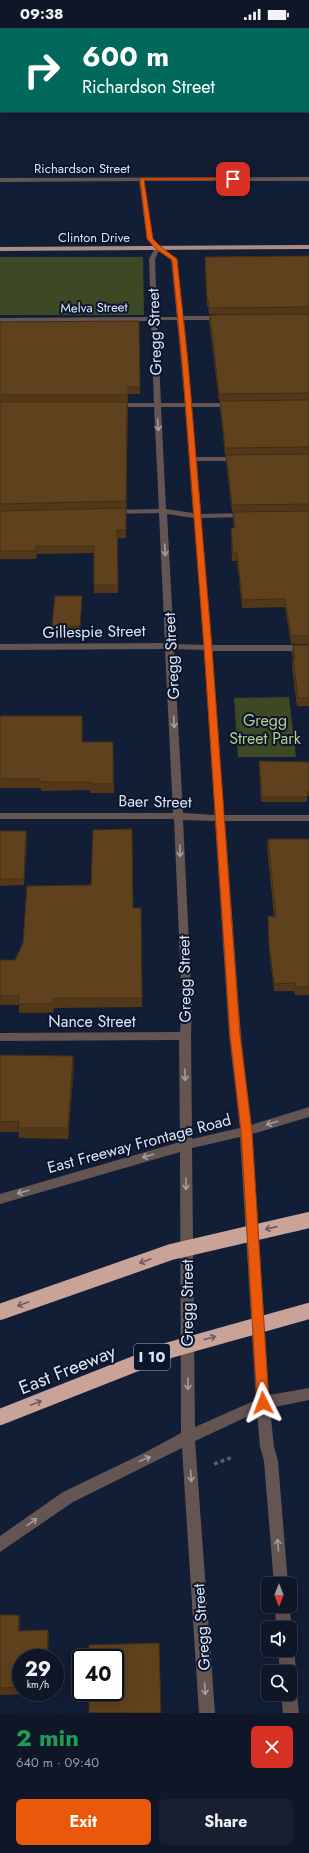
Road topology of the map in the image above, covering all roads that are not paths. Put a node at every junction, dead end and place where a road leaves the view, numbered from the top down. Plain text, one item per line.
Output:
1 (141, 179) junction
2 (309, 179) edge
3 (0, 180) edge
4 (309, 247) edge
5 (158, 248) junction
6 (0, 249) edge
7 (154, 318) junction
8 (180, 318) junction
9 (230, 318) edge
10 (0, 320) edge
11 (104, 405) edge
12 (157, 405) junction
13 (188, 405) junction
14 (238, 405) edge
15 (192, 459) junction
16 (245, 459) edge
17 (163, 511) junction
18 (102, 513) edge
19 (256, 515) edge
20 (197, 516) junction
21 (171, 646) junction
22 (0, 647) edge
23 (208, 648) junction
24 (309, 648) edge
25 (179, 815) junction
26 (0, 816) edge
27 (220, 818) junction
28 (309, 818) edge
29 (184, 1036) junction
30 (0, 1038) edge
31 (309, 1112) edge
32 (246, 1131) junction
33 (186, 1145) junction
34 (0, 1199) edge
35 (309, 1220) edge
36 (309, 1311) edge
37 (0, 1312) edge
38 (309, 1394) edge
39 (263, 1403) junction
40 (0, 1417) edge
41 (188, 1437) junction
42 (0, 1545) edge
43 (280, 1577) edge
44 (290, 1701) edge
45 (207, 1713) edge
46 (291, 1713) edge

1 - 2 street, Richardson Street
1 - 3 street, Richardson Street
1 - 5 street, Gregg Street
4 - 5 main road, Clinton Drive
5 - 6 main road, Clinton Drive
5 - 7 street, Gregg Street
5 - 8 street, Gregg Street
7 - 8 street, Melva Street
7 - 10 street, Melva Street
7 - 12 street, Gregg Street
8 - 9 street, Melva Street
8 - 13 street, Gregg Street
11 - 12 street
12 - 13 street
12 -> 17 street, Gregg Street
13 - 14 street
13 - 15 street, Gregg Street
15 - 16 street
15 - 20 street, Gregg Street
17 - 18 street
17 - 20 street
17 -> 21 street, Gregg Street
19 - 20 street
20 - 23 street, Gregg Street
21 - 22 street, Gillespie Street
21 - 23 street, Gillespie Street
21 -> 25 street, Gregg Street
23 - 24 street, Gillespie Street
23 - 27 street, Gregg Street
25 - 26 street, Baer Street
25 - 27 street, Baer Street
25 -> 29 street, Gregg Street
27 - 28 street, Baer Street
27 - 32 street, Gregg Street
29 - 30 street, Nance Street
29 -> 33 street, Gregg Street
31 -> 32 street, East Freeway Frontage Road
32 - 33 street, East Freeway Frontage Road
32 - 39 street, Gregg Street
33 -> 34 street, East Freeway Frontage Road
33 -> 41 street, Gregg Street
35 -> 37 highway, bridge
40 -> 36 highway, East Freeway / I 10, bridge
38 - 39 street
39 - 41 street
43 -> 39 street, Gregg Street
42 -> 41 street
41 -> 45 street, Gregg Street
44 - 46 street

